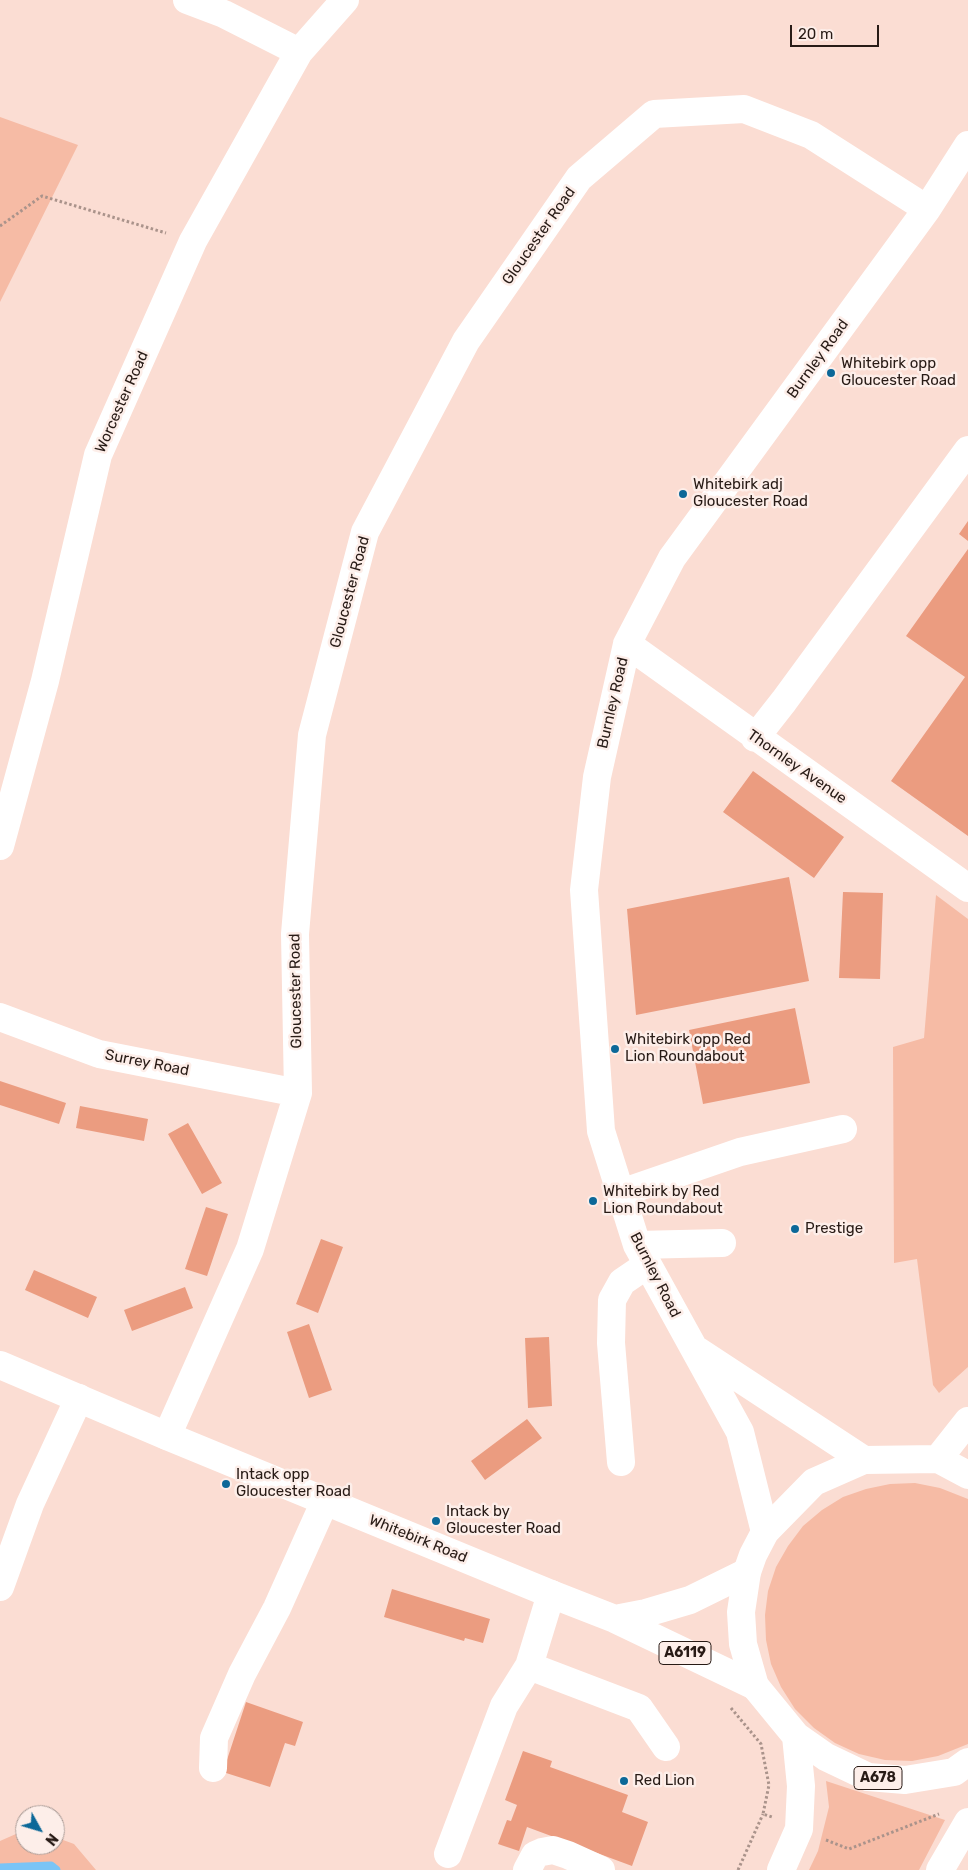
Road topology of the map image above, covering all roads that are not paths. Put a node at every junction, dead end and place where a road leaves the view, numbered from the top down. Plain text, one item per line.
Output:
1 (187, 0) edge
2 (344, 0) edge
3 (299, 52) junction
4 (968, 145) edge
5 (927, 209) junction
6 (968, 450) edge
7 (627, 644) junction
8 (755, 738) junction
9 (0, 846) edge
10 (968, 888) edge
11 (0, 1017) edge
12 (298, 1093) junction
13 (843, 1130) dead end
14 (621, 1193) junction
15 (722, 1243) dead end
16 (642, 1255) junction
17 (692, 1347) junction
18 (0, 1365) edge
19 (79, 1398) junction
20 (968, 1421) edge
21 (168, 1436) junction
22 (938, 1459) junction
23 (864, 1460) junction
24 (621, 1462) dead end
25 (968, 1475) edge
26 (325, 1501) junction
27 (765, 1532) junction
28 (747, 1572) junction
29 (0, 1587) edge
30 (551, 1594) junction
31 (615, 1619) junction
32 (529, 1666) junction
33 (755, 1686) junction
34 (796, 1736) junction
35 (666, 1747) dead end
36 (968, 1762) edge
37 (213, 1768) dead end
38 (968, 1822) edge
39 (448, 1854) dead end
40 (527, 1870) edge
41 (601, 1870) edge
42 (781, 1870) edge
43 (940, 1870) edge

1 - 3 main road
2 - 3 main road, Worcester Road
3 - 9 main road, Worcester Road
4 - 5 main road, Burnley Road
5 - 7 main road, Burnley Road
5 - 12 main road, Gloucester Road
6 - 8 main road
7 - 8 main road, Thornley Avenue
7 - 14 main road, Burnley Road
8 - 10 main road, Thornley Avenue
11 - 12 main road, Surrey Road
12 - 21 main road, Gloucester Road
13 - 14 main road
14 - 16 main road, Burnley Road
15 - 16 main road
16 - 17 main road, Burnley Road
16 - 24 main road
17 - 23 main road, Burnley Road
17 - 27 main road, Burnley Road
18 - 19 main road, Whitebirk Road / A6119
19 - 21 main road, Whitebirk Road / A6119
19 - 29 main road
20 - 22 main road
21 - 26 main road, Whitebirk Road / A6119
22 - 23 main road, A678
22 - 25 main road, A678
23 - 27 main road, A678
26 - 30 main road, Whitebirk Road / A6119
26 - 37 main road
27 - 28 main road, A678
28 - 31 main road
28 - 33 main road, A678
30 - 31 main road, Whitebirk Road / A6119
30 - 32 main road
31 - 33 main road, Whitebirk Road / A6119
32 - 35 main road
32 - 39 main road
33 - 34 main road, A678
34 - 36 main road, A678
34 - 42 main road
38 - 43 main road
40 - 41 main road

